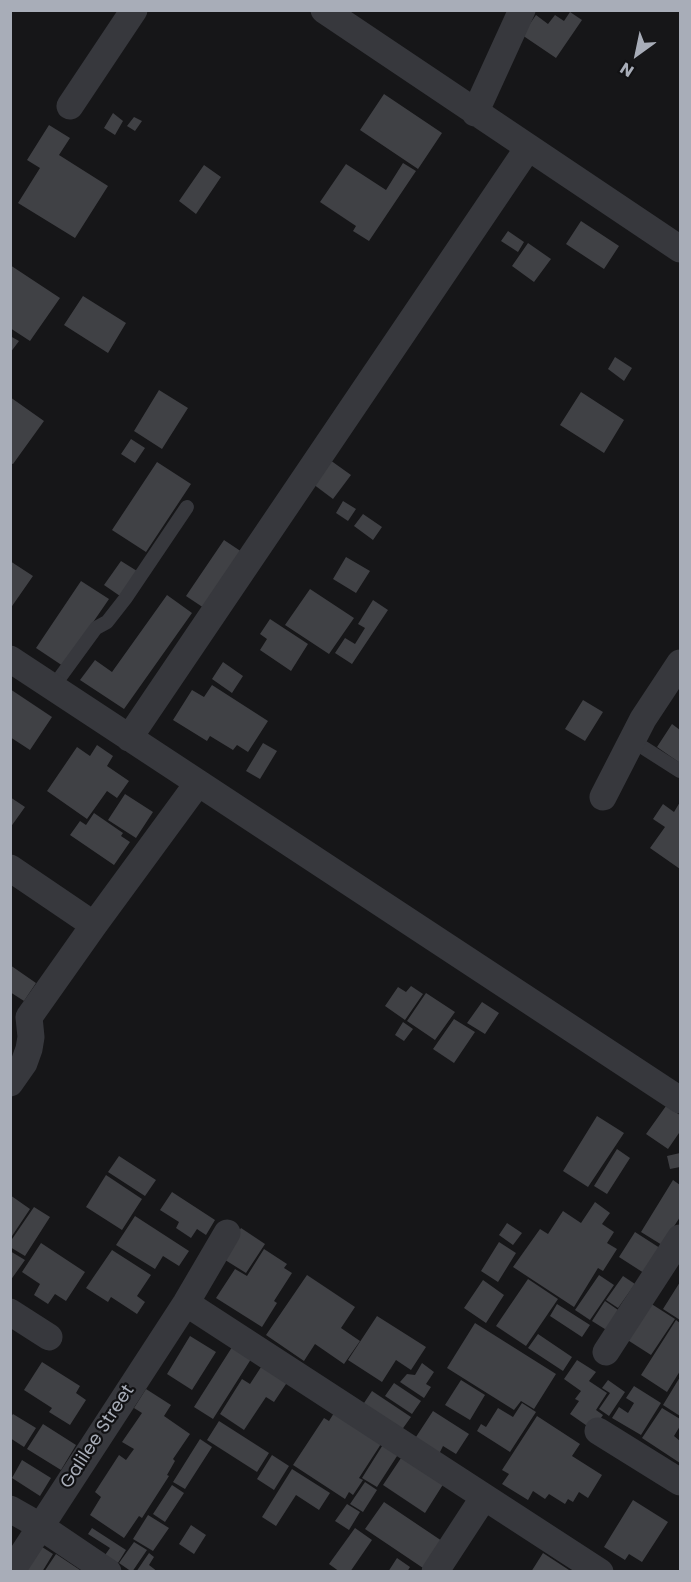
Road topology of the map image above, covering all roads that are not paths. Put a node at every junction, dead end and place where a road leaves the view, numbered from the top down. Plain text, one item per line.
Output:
1 (134, 10) edge
2 (324, 10) edge
3 (522, 10) edge
4 (70, 106) dead end
5 (475, 112) junction
6 (528, 148) junction
7 (681, 249) edge
8 (187, 507) dead end
9 (10, 659) edge
10 (681, 663) edge
11 (53, 687) junction
12 (129, 738) junction
13 (633, 741) junction
14 (681, 771) edge
15 (198, 783) junction
16 (603, 797) dead end
17 (10, 868) edge
18 (94, 925) junction
19 (20, 1011) edge
20 (10, 1083) edge
21 (681, 1101) edge
22 (227, 1233) dead end
23 (681, 1238) edge
24 (186, 1303) junction
25 (10, 1312) edge
26 (49, 1337) dead end
27 (606, 1352) dead end
28 (598, 1431) dead end
29 (681, 1482) edge
30 (484, 1497) junction
31 (10, 1509) edge
32 (40, 1526) junction
33 (11, 1572) edge
34 (108, 1572) edge
35 (435, 1572) edge
36 (600, 1572) edge

1 - 4 street
2 - 5 street
3 - 5 street
5 - 6 street
6 - 7 street
6 - 12 street
8 - 11 lane
9 - 11 street
10 - 13 street
11 - 12 street
12 - 15 street
13 - 14 lane
13 - 16 street
15 - 18 street
15 - 21 street
17 - 18 street
18 - 19 street
19 - 20 street
22 - 24 street, Galilee Street
23 - 27 street
24 - 30 street
24 - 32 street, Galilee Street
25 - 26 street
28 - 29 street
30 - 35 street
30 - 36 street
31 - 32 street
32 - 33 street, Galilee Street
32 - 34 street

